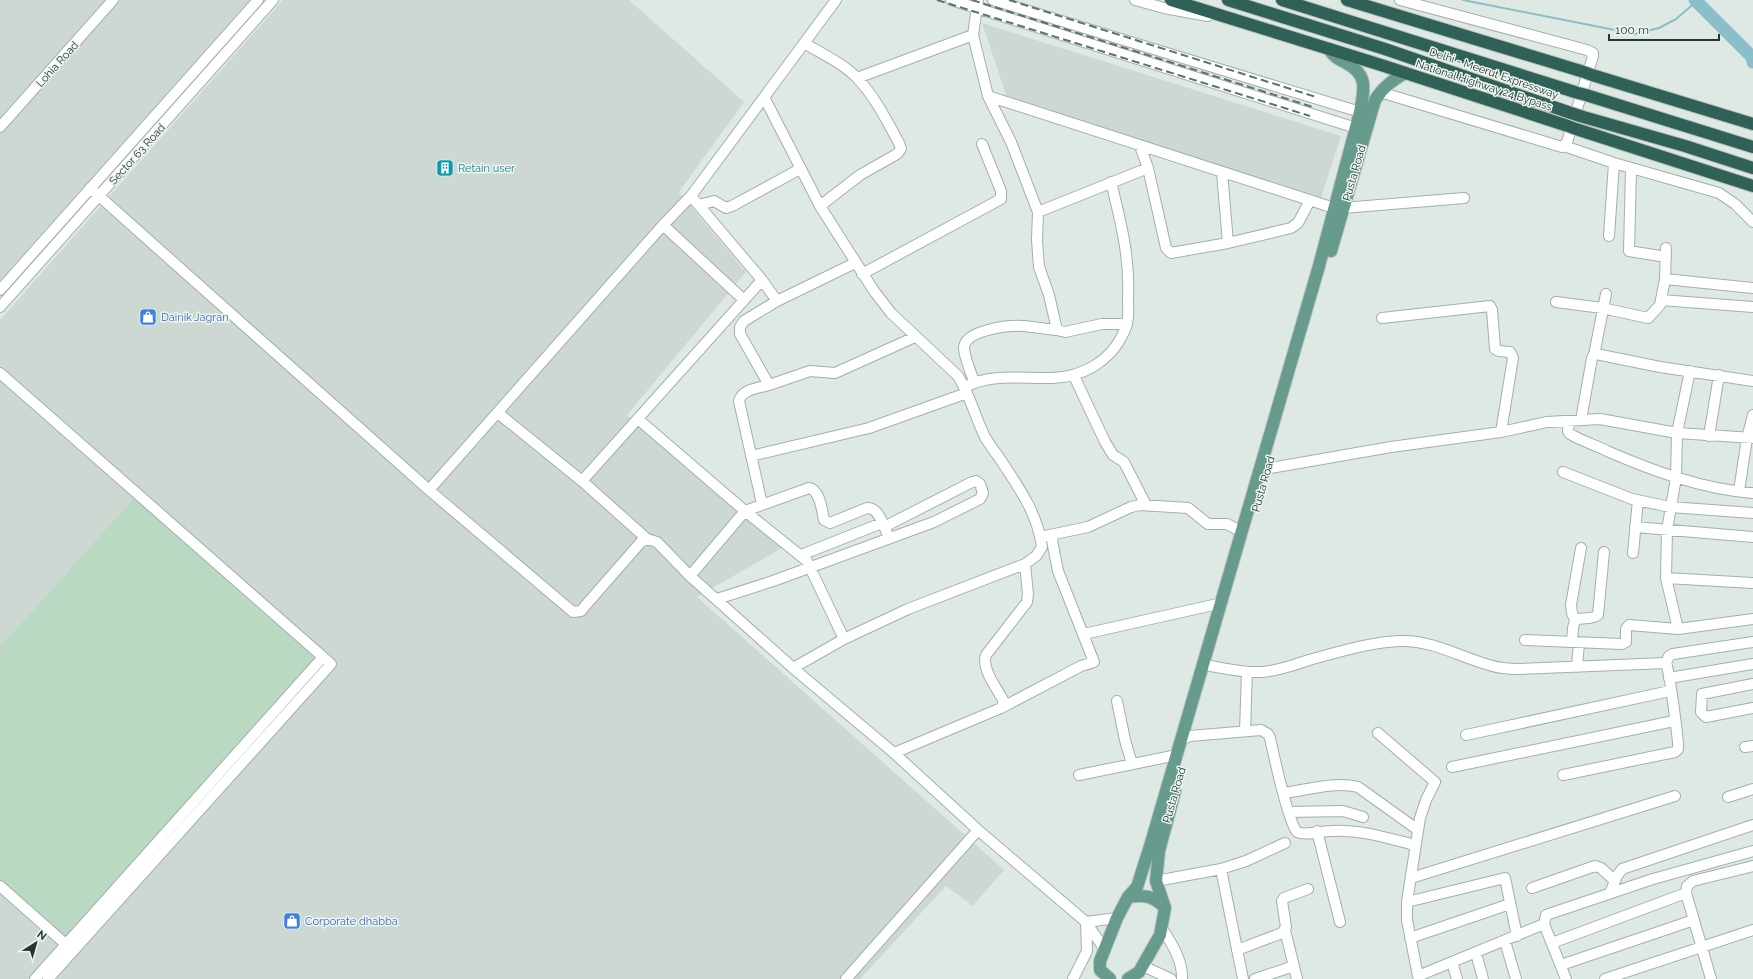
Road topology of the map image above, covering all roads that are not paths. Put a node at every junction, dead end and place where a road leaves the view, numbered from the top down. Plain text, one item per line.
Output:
1 (105, 0) edge
2 (113, 0) edge
3 (258, 0) edge
4 (273, 0) edge
5 (836, 0) edge
6 (950, 0) edge
7 (993, 0) edge
8 (1135, 0) edge
9 (1171, 0) edge
10 (1228, 0) edge
11 (1282, 0) edge
12 (1347, 0) edge
13 (1396, 0) edge
14 (1400, 0) edge
15 (977, 4) edge
16 (1393, 14) junction
17 (1234, 20) junction
18 (972, 35) junction
19 (804, 43) junction
20 (1329, 49) junction
21 (1406, 73) junction
22 (857, 78) junction
23 (1380, 92) junction
24 (988, 96) junction
25 (764, 97) junction
26 (1360, 112) junction
27 (0, 117) edge
28 (1753, 124) edge
29 (0, 127) edge
30 (1356, 128) junction
31 (982, 144) dead end
32 (1140, 146) junction
33 (1564, 146) junction
34 (1753, 147) edge
35 (1614, 163) junction
36 (1148, 168) junction
37 (1753, 168) edge
38 (800, 169) junction
39 (1631, 169) junction
40 (1222, 172) junction
41 (1111, 182) junction
42 (1753, 186) edge
43 (90, 188) junction
44 (99, 196) junction
45 (692, 196) junction
46 (1464, 198) dead end
47 (1310, 200) junction
48 (699, 206) junction
49 (820, 206) junction
50 (1339, 208) junction
51 (1038, 212) junction
52 (1753, 222) edge
53 (663, 225) junction
54 (1609, 236) dead end
55 (1228, 243) junction
56 (855, 263) junction
57 (862, 274) junction
58 (1665, 279) junction
59 (762, 280) junction
60 (1753, 288) edge
61 (0, 290) edge
62 (1606, 294) dead end
63 (744, 300) junction
64 (1661, 300) junction
65 (777, 301) junction
66 (1556, 302) dead end
67 (0, 307) edge
68 (1753, 307) edge
69 (1602, 308) junction
70 (1382, 318) dead end
71 (1128, 324) junction
72 (1057, 330) junction
73 (915, 337) junction
74 (1595, 352) junction
75 (1690, 371) junction
76 (0, 373) edge
77 (1719, 375) junction
78 (1074, 376) junction
79 (1753, 381) edge
80 (974, 382) junction
81 (769, 385) junction
82 (966, 390) junction
83 (498, 413) junction
84 (1753, 415) edge
85 (638, 419) junction
86 (1569, 420) junction
87 (1581, 420) junction
88 (1501, 432) junction
89 (1677, 433) junction
90 (1709, 436) junction
91 (1750, 438) edge
92 (751, 456) junction
93 (1748, 464) edge
94 (1263, 470) junction
95 (1563, 472) dead end
96 (1676, 478) junction
97 (582, 481) junction
98 (430, 490) junction
99 (1739, 492) junction
100 (1753, 493) edge
101 (1638, 500) junction
102 (762, 504) junction
103 (1146, 505) junction
104 (1670, 506) junction
105 (745, 511) junction
106 (1753, 513) edge
107 (883, 525) junction
108 (1635, 527) junction
109 (1667, 530) junction
110 (1242, 532) junction
111 (1051, 535) junction
112 (1753, 537) edge
113 (890, 538) junction
114 (1039, 538) junction
115 (647, 539) junction
116 (1581, 548) dead end
117 (1604, 552) dead end
118 (1633, 553) dead end
119 (801, 555) junction
120 (1025, 564) junction
121 (810, 568) junction
122 (690, 576) junction
123 (1666, 578) junction
124 (1753, 583) edge
125 (717, 599) junction
126 (1222, 603) junction
127 (1753, 619) edge
128 (1575, 620) junction
129 (1678, 629) junction
130 (1084, 634) junction
131 (844, 639) junction
132 (1525, 640) dead end
133 (1576, 642) junction
134 (1753, 642) edge
135 (323, 657) junction
136 (1666, 663) junction
137 (1753, 664) edge
138 (1210, 666) junction
139 (1577, 667) junction
140 (793, 668) junction
141 (1247, 672) junction
142 (1669, 678) junction
143 (1753, 684) edge
144 (1670, 691) junction
145 (1117, 701) dead end
146 (1001, 708) junction
147 (1753, 708) edge
148 (1674, 721) junction
149 (1245, 731) junction
150 (1378, 733) dead end
151 (1466, 736) dead end
152 (1186, 738) junction
153 (894, 752) junction
154 (1177, 755) junction
155 (1132, 764) junction
156 (1452, 767) dead end
157 (1079, 775) dead end
158 (1563, 775) dead end
159 (1753, 789) edge
160 (1284, 793) junction
161 (1675, 796) dead end
162 (1728, 797) dead end
163 (1289, 812) junction
164 (1363, 817) dead end
165 (1753, 825) edge
166 (978, 830) junction
167 (1418, 830) junction
168 (1317, 831) junction
169 (1284, 843) dead end
170 (1415, 845) junction
171 (1753, 851) edge
172 (1753, 866) edge
173 (1220, 869) junction
174 (1411, 878) junction
175 (1156, 881) junction
176 (1615, 881) junction
177 (0, 886) edge
178 (1532, 888) dead end
179 (1308, 889) dead end
180 (1610, 893) junction
181 (1686, 893) junction
182 (1128, 897) junction
183 (1407, 902) junction
184 (1510, 904) junction
185 (1165, 908) junction
186 (1117, 918) junction
187 (1694, 920) junction
188 (1086, 922) junction
189 (1340, 922) dead end
190 (1544, 924) junction
191 (1162, 929) junction
192 (1285, 930) junction
193 (1753, 930) edge
194 (1517, 936) junction
195 (1410, 938) junction
196 (1505, 941) junction
197 (1552, 943) junction
198 (1702, 946) junction
199 (70, 948) junction
200 (1105, 950) junction
201 (1237, 950) junction
202 (1476, 953) junction
203 (1452, 962) junction
204 (1561, 965) junction
205 (1294, 966) junction
206 (1141, 972) edge
207 (1099, 974) edge
208 (1414, 977) edge
209 (1708, 978) edge
210 (35, 979) edge
211 (48, 979) edge
212 (846, 979) edge
213 (1073, 979) edge
214 (1110, 979) edge
215 (1128, 979) edge
216 (1171, 979) edge
217 (1182, 979) edge
218 (1243, 979) edge
219 (1255, 979) edge
220 (1297, 979) edge
221 (1457, 979) edge
222 (1484, 979) edge
223 (1516, 979) edge
224 (1566, 979) edge
225 (1605, 979) edge

1 - 27 street, Lohia Road
2 - 29 street, Lohia Road
3 - 43 street, Sector 63 Road
4 - 44 street, Sector 63 Road
5 - 19 street
6 - 15 street
7 - 26 street
8 - 17 street
9 - 17 highway, National Highway 24 Bypass
10 - 37 highway, Delhi - Meerut Expressway
11 - 34 highway, Delhi - Meerut Expressway
12 - 16 highway
13 - 16 street
14 - 33 street
15 - 18 street
15 - 30 street
16 - 28 highway
17 - 20 highway, National Highway 24 Bypass
18 - 22 street
18 - 24 street
19 - 22 street
19 - 25 street
20 - 21 highway, National Highway 24 Bypass
20 - 26 main road, Pusta Road
21 - 23 main road, Pusta Road
21 - 42 highway, National Highway 24 Bypass
22 - 49 street
23 - 33 street
23 - 50 main road, Pusta Road
24 - 32 street
24 - 51 street
25 - 38 street
25 - 45 street
26 - 30 main road, Pusta Road
30 - 50 main road, Pusta Road
31 - 57 street
32 - 36 street
32 - 40 street
33 - 35 street
35 - 39 street
35 - 54 street
36 - 41 street
36 - 55 street
38 - 48 street
38 - 49 street
39 - 52 street
39 - 58 street
40 - 47 street
40 - 55 street
41 - 51 street
41 - 71 street
43 - 44 street
43 - 61 street, Sector 63 Road
44 - 67 street, Sector 63 Road
44 - 98 street
45 - 48 street
45 - 53 street
46 - 50 street
47 - 50 street
47 - 55 street
48 - 59 street
49 - 56 street
50 - 94 main road, Pusta Road
51 - 72 street
53 - 63 street
53 - 83 street
56 - 57 street
56 - 65 street
57 - 73 street
58 - 60 street
58 - 64 street
59 - 63 street
59 - 65 street
62 - 69 street
63 - 85 street
64 - 68 street
64 - 69 street
65 - 81 street
66 - 69 street
69 - 74 street
70 - 88 street
71 - 72 street
71 - 78 street
72 - 80 street
73 - 81 street
73 - 82 street
74 - 75 street
74 - 87 street
75 - 77 street
75 - 89 street
76 - 135 street
77 - 79 street
77 - 90 street
78 - 80 street
78 - 103 street
80 - 82 street
81 - 92 street
82 - 92 street
82 - 114 street
83 - 97 street
83 - 98 street
84 - 91 street
85 - 97 street
85 - 105 street
86 - 87 street
86 - 88 street
86 - 96 street
87 - 89 street
88 - 94 street
89 - 90 street
89 - 96 street
90 - 91 street
91 - 93 street
92 - 102 street
93 - 99 street
94 - 110 main road, Pusta Road
94 - 138 main road, Pusta Road
95 - 101 street
96 - 99 street
96 - 104 street
97 - 115 street
98 - 115 street
99 - 100 street
101 - 104 street
101 - 108 street
102 - 105 street
102 - 107 street
103 - 110 street
103 - 111 street
104 - 106 street
104 - 109 street
105 - 119 street
105 - 122 street
107 - 113 street
107 - 113 street
107 - 119 street
108 - 109 street
108 - 118 street
109 - 112 street
109 - 123 street
110 - 126 main road, Pusta Road
111 - 114 street
111 - 130 street
113 - 121 street
114 - 120 street
115 - 122 street
116 - 128 street
117 - 128 street
119 - 121 street
120 - 131 street
120 - 146 street
121 - 125 street
121 - 131 street
122 - 125 street
123 - 124 street
123 - 129 street
125 - 140 street
126 - 130 street
126 - 152 main road, Pusta Road
127 - 129 street
128 - 133 street
129 - 133 street
130 - 146 street
131 - 140 street
132 - 133 street
133 - 139 street
134 - 136 street
135 - 199 street
135 - 199 street
136 - 139 street
136 - 142 street
137 - 142 street
138 - 141 street
138 - 152 main road, Pusta Road
139 - 141 street
140 - 153 street
141 - 149 street
142 - 144 street
143 - 147 street
144 - 148 street
144 - 151 street
145 - 155 street
146 - 153 street
148 - 156 street
148 - 158 street
149 - 152 street
149 - 160 street
150 - 167 street
152 - 154 main road, Pusta Road
152 - 175 main road, Pusta Road
153 - 166 street
154 - 155 street
154 - 182 main road, Pusta Road
155 - 157 street
159 - 162 street
160 - 163 street
160 - 167 street
161 - 174 street
163 - 164 street
163 - 168 street
165 - 176 street
166 - 188 street
166 - 212 street
167 - 170 street
168 - 170 street
168 - 189 street
169 - 173 street
170 - 174 street
171 - 180 street
172 - 181 street
173 - 175 street
173 - 201 street
174 - 183 street
175 - 185 main road, Pusta Road
176 - 178 street
176 - 180 street
177 - 199 street
179 - 192 street
180 - 190 street
181 - 187 street
181 - 197 street
182 - 185 main road
182 - 186 main road, Pusta Road
183 - 184 street
183 - 195 street
184 - 194 street
184 - 195 street
185 - 191 main road
186 - 188 street
186 - 200 main road, Pusta Road
187 - 198 street
187 - 204 street
188 - 200 street
188 - 213 street
190 - 194 street
190 - 197 street
191 - 206 main road
191 - 217 street
192 - 201 street
192 - 205 street
193 - 198 street
194 - 196 street
195 - 208 street
196 - 202 street
196 - 223 street
197 - 204 street
198 - 209 street
198 - 225 street
199 - 210 street
199 - 211 street
200 - 207 main road, Pusta Road
201 - 218 street
202 - 203 street
202 - 222 street
203 - 208 street
203 - 221 street
204 - 224 street
205 - 219 street
205 - 220 street
206 - 215 main road
206 - 216 street
207 - 214 main road

